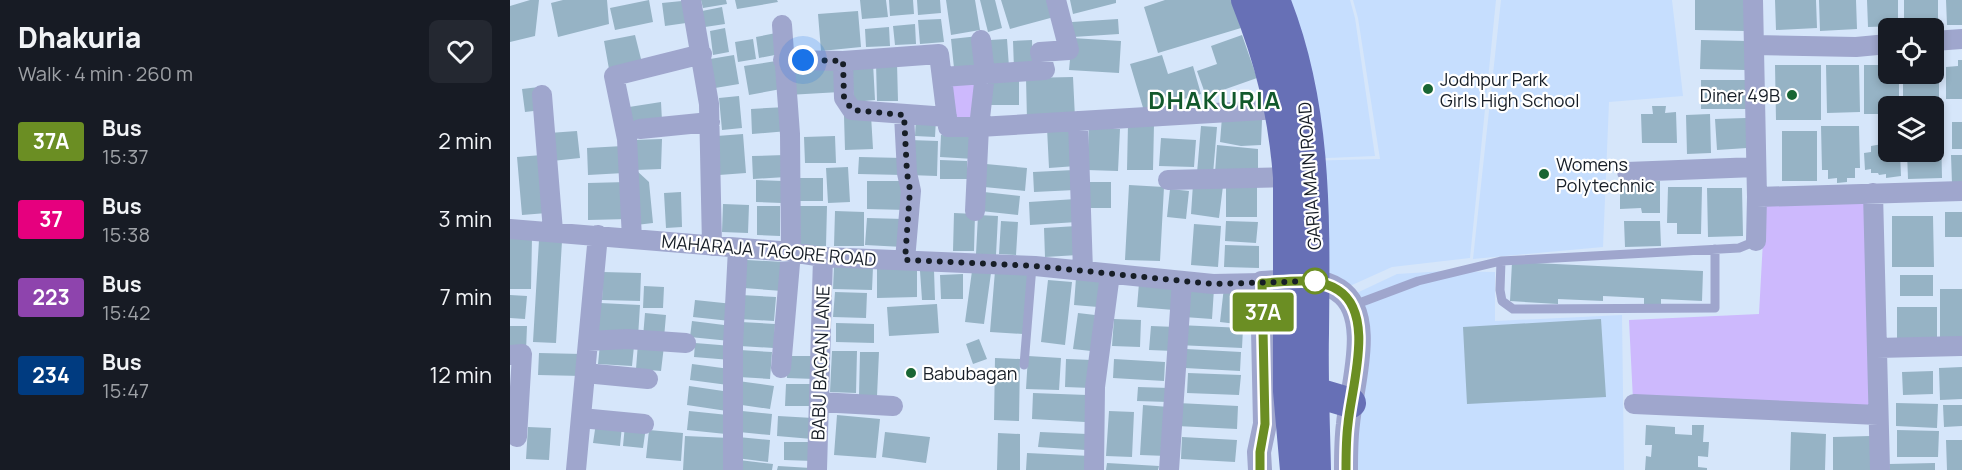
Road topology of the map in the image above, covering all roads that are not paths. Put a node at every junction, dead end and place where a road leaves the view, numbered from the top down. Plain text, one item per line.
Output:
1 (691, 0) edge
2 (1056, 0) edge
3 (1246, 0) edge
4 (1275, 0) edge
5 (1753, 0) edge
6 (782, 25) dead end
7 (1962, 39) edge
8 (981, 40) dead end
9 (1944, 40) edge
10 (1754, 45) junction
11 (1878, 46) edge
12 (702, 54) junction
13 (783, 60) junction
14 (843, 61) junction
15 (985, 74) junction
16 (942, 77) junction
17 (542, 95) dead end
18 (1281, 109) junction
19 (904, 115) junction
20 (947, 117) junction
21 (1078, 121) junction
22 (710, 122) junction
23 (979, 127) junction
24 (640, 129) dead end
25 (1756, 167) junction
26 (1627, 172) dead end
27 (1288, 177) junction
28 (1168, 180) dead end
29 (1962, 191) edge
30 (1873, 194) junction
31 (1757, 197) junction
32 (975, 211) dead end
33 (510, 229) edge
34 (553, 231) junction
35 (598, 235) junction
36 (632, 239) junction
37 (1756, 241) joint
38 (712, 246) junction
39 (738, 249) junction
40 (1715, 249) junction
41 (791, 252) junction
42 (823, 256) junction
43 (905, 260) junction
44 (1501, 261) junction
45 (1032, 266) junction
46 (1083, 271) junction
47 (1110, 274) junction
48 (1182, 281) junction
49 (1288, 282) junction
50 (1354, 304) junction
51 (588, 341) junction
52 (686, 343) dead end
53 (1962, 346) edge
54 (1877, 348) junction
55 (510, 355) edge
56 (1024, 365) dead end
57 (782, 368) dead end
58 (585, 373) junction
59 (648, 379) dead end
60 (1289, 392) junction
61 (819, 402) junction
62 (1351, 403) junction
63 (1634, 404) dead end
64 (893, 406) dead end
65 (1878, 415) junction
66 (581, 418) junction
67 (644, 424) dead end
68 (517, 437) dead end
69 (576, 470) edge
70 (734, 470) edge
71 (817, 470) edge
72 (1094, 470) edge
73 (1169, 470) edge
74 (1260, 470) edge
75 (1295, 470) edge
76 (1316, 470) edge
77 (1346, 470) edge
78 (1880, 470) edge

1 - 12 street
2 - 15 street
3 - 18 main road
4 - 49 main road, GARIA MAIN ROAD
5 - 10 street
6 - 13 street
7 - 9 street
8 - 15 street
10 - 11 street
10 - 25 street
12 - 22 street
12 - 36 street
13 - 14 street
13 - 41 street
14 - 16 street
14 - 19 street
15 - 16 street
15 - 23 street
16 - 20 street
17 - 34 street
18 - 21 street
18 - 27 main road
19 - 20 street
19 - 43 street
20 - 23 street
21 - 23 street
21 - 46 street
22 - 24 street
22 - 38 street
23 - 32 street
25 - 26 street
25 - 31 street
27 - 28 street
27 - 49 main road
29 - 30 street
30 - 31 street
30 - 54 street
31 - 37 street
33 - 34 street, MAHARAJA TAGORE ROAD
34 - 35 street, MAHARAJA TAGORE ROAD
35 - 36 street, MAHARAJA TAGORE ROAD
35 - 51 street
36 - 38 street, MAHARAJA TAGORE ROAD
37 - 40 lane
38 - 39 street, MAHARAJA TAGORE ROAD
39 - 41 street, MAHARAJA TAGORE ROAD
39 - 70 street
40 - 44 lane
40 - 44 lane
41 - 42 street, MAHARAJA TAGORE ROAD
41 - 57 street
42 - 43 street, MAHARAJA TAGORE ROAD
42 - 61 street, BABU BAGAN LANE
43 - 45 street, MAHARAJA TAGORE ROAD
44 - 50 lane
45 - 46 street, MAHARAJA TAGORE ROAD
45 - 56 lane
46 - 47 street, MAHARAJA TAGORE ROAD
47 - 48 street, MAHARAJA TAGORE ROAD
47 - 72 street
48 - 49 street, MAHARAJA TAGORE ROAD
48 - 73 street
49 - 50 street
49 - 60 main road, GARIA MAIN ROAD
49 - 60 street
50 - 62 street
51 - 52 street
51 - 58 street
53 - 54 street
54 - 65 street
55 - 68 street
58 - 59 street
58 - 66 street
60 - 62 main road
60 - 74 street
60 - 75 main road
60 - 76 main road
61 - 64 street
61 - 71 street, BABU BAGAN LANE
62 - 77 street
63 - 65 street
65 - 78 street
66 - 67 street
66 - 69 street

